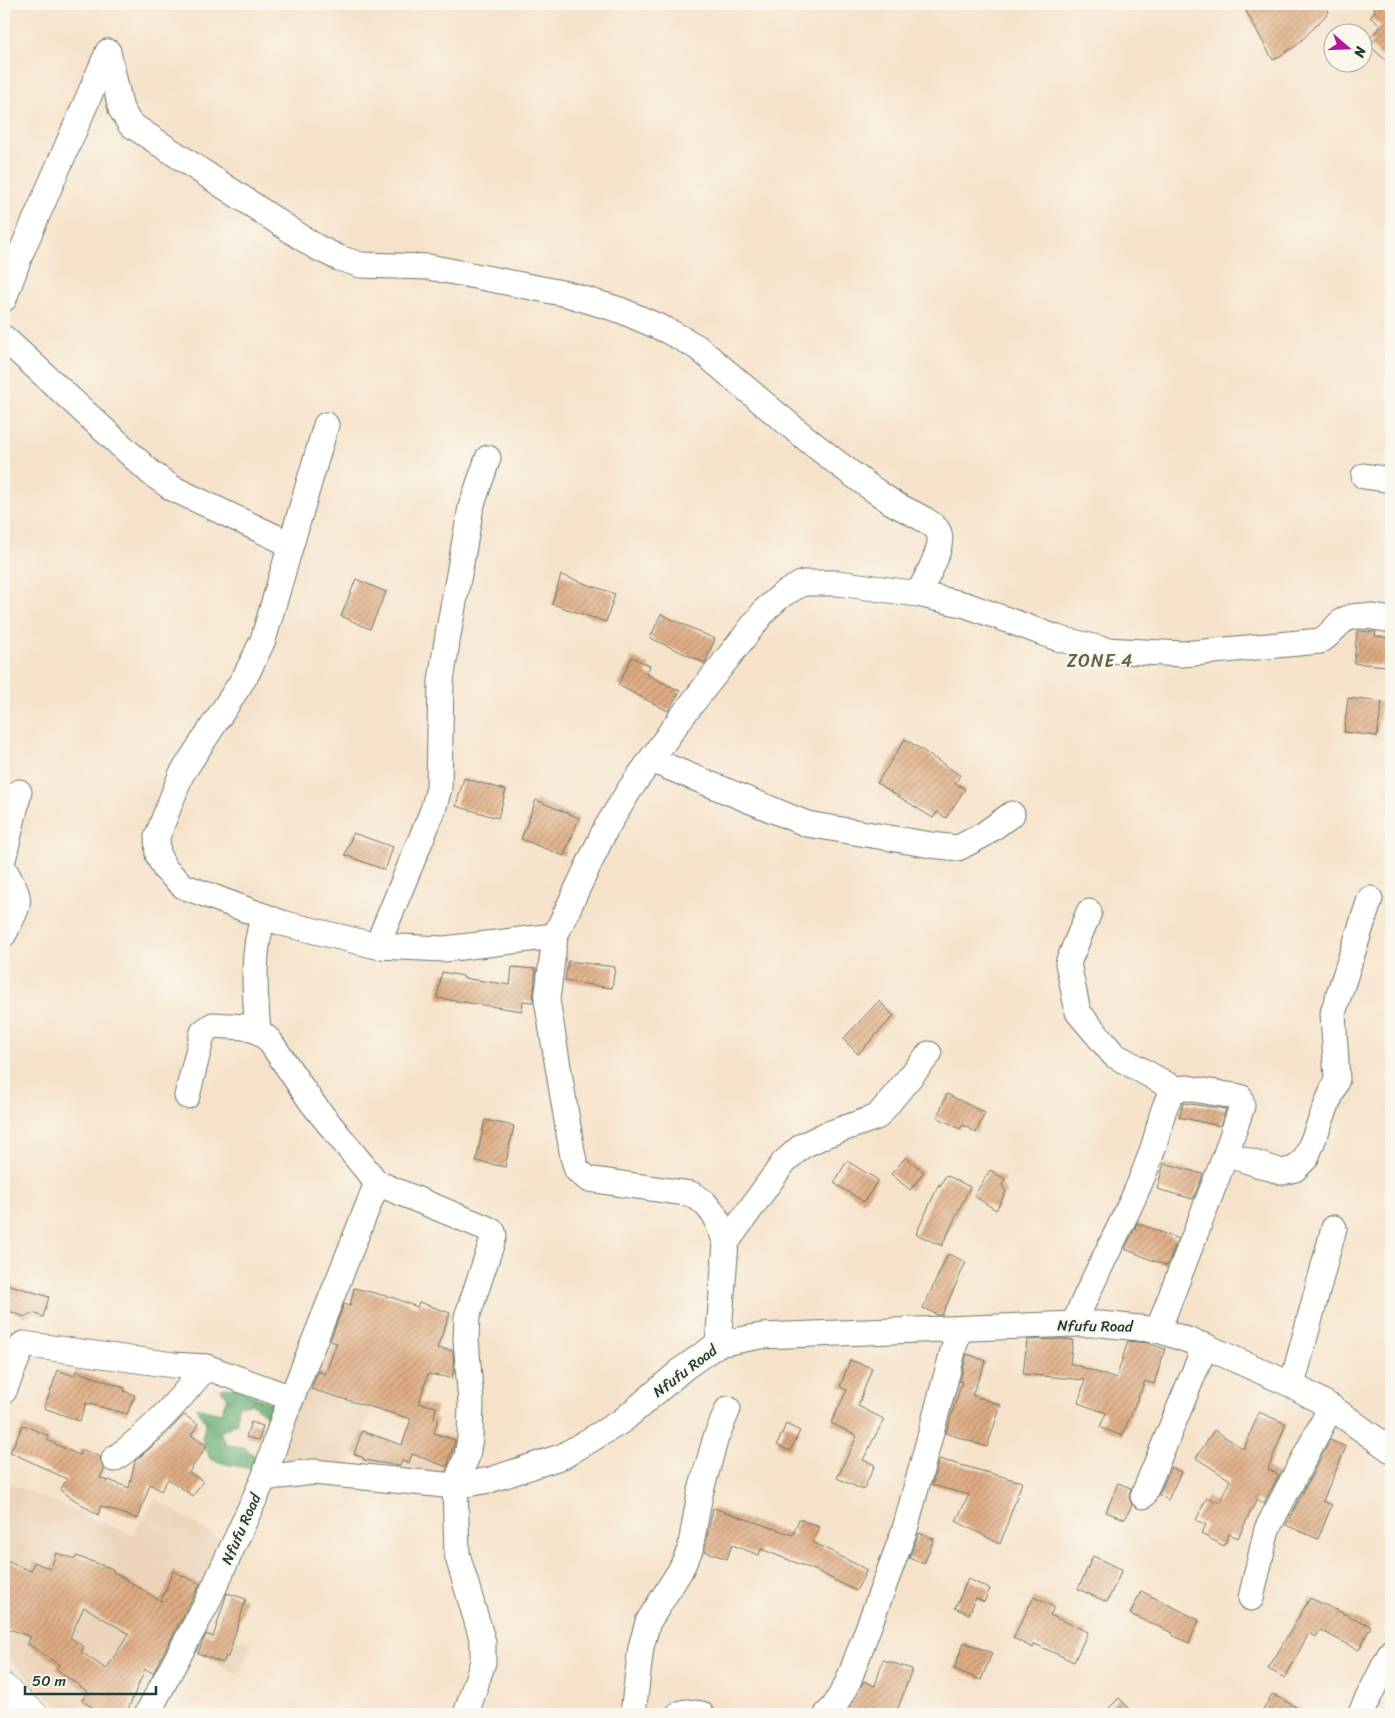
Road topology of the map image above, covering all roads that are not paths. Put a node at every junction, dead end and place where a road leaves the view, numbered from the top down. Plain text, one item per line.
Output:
1 (4, 299) edge
2 (4, 338) edge
3 (326, 425) dead end
4 (488, 458) dead end
5 (1364, 476) dead end
6 (1391, 480) edge
7 (290, 544) junction
8 (918, 594) junction
9 (1391, 620) edge
10 (651, 760) junction
11 (19, 792) dead end
12 (1012, 814) dead end
13 (4, 856) edge
14 (4, 869) edge
15 (1370, 899) dead end
16 (1089, 912) dead end
17 (264, 916) junction
18 (4, 934) edge
19 (556, 936) junction
20 (377, 946) junction
21 (258, 1031) junction
22 (929, 1054) dead end
23 (1175, 1089) junction
24 (187, 1096) dead end
25 (1226, 1154) junction
26 (377, 1183) junction
27 (1334, 1228) dead end
28 (726, 1243) junction
29 (1074, 1324) junction
30 (959, 1329) junction
31 (1158, 1330) junction
32 (718, 1344) junction
33 (1205, 1346) junction
34 (206, 1367) junction
35 (1292, 1385) junction
36 (4, 1391) edge
37 (291, 1398) junction
38 (1331, 1407) junction
39 (728, 1409) dead end
40 (1391, 1450) edge
41 (114, 1459) dead end
42 (264, 1478) junction
43 (455, 1486) junction
44 (1143, 1496) dead end
45 (1251, 1598) dead end
46 (1391, 1652) edge
47 (4, 1688) edge
48 (33, 1714) edge
49 (147, 1714) edge
50 (466, 1714) edge
51 (633, 1714) edge
52 (678, 1714) edge
53 (701, 1714) edge
54 (827, 1714) edge
55 (1360, 1714) edge

1 - 8 street
2 - 7 street
3 - 7 street
4 - 20 street
5 - 6 street
7 - 17 street
8 - 9 street
8 - 10 street
10 - 12 street
10 - 19 street
11 - 13 street
14 - 18 street
15 - 25 street
16 - 23 street
17 - 20 street
17 - 21 street
19 - 20 street
19 - 28 street
21 - 24 street
21 - 26 street
22 - 28 street
23 - 25 street
23 - 29 street
25 - 31 street
26 - 37 street
26 - 43 street
27 - 35 street
28 - 32 street
29 - 30 street, Nfufu Road
29 - 31 street, Nfufu Road
30 - 32 street, Nfufu Road
30 - 54 street
31 - 33 street, Nfufu Road
32 - 43 street, Nfufu Road
33 - 35 street, Nfufu Road
33 - 44 street
34 - 36 street
34 - 37 street
34 - 41 street
35 - 38 street, Nfufu Road
37 - 42 street
38 - 40 street, Nfufu Road
38 - 45 street
39 - 51 street
42 - 43 street, Nfufu Road
42 - 49 street, Nfufu Road
43 - 50 street
46 - 55 street
47 - 48 main road
52 - 53 street

